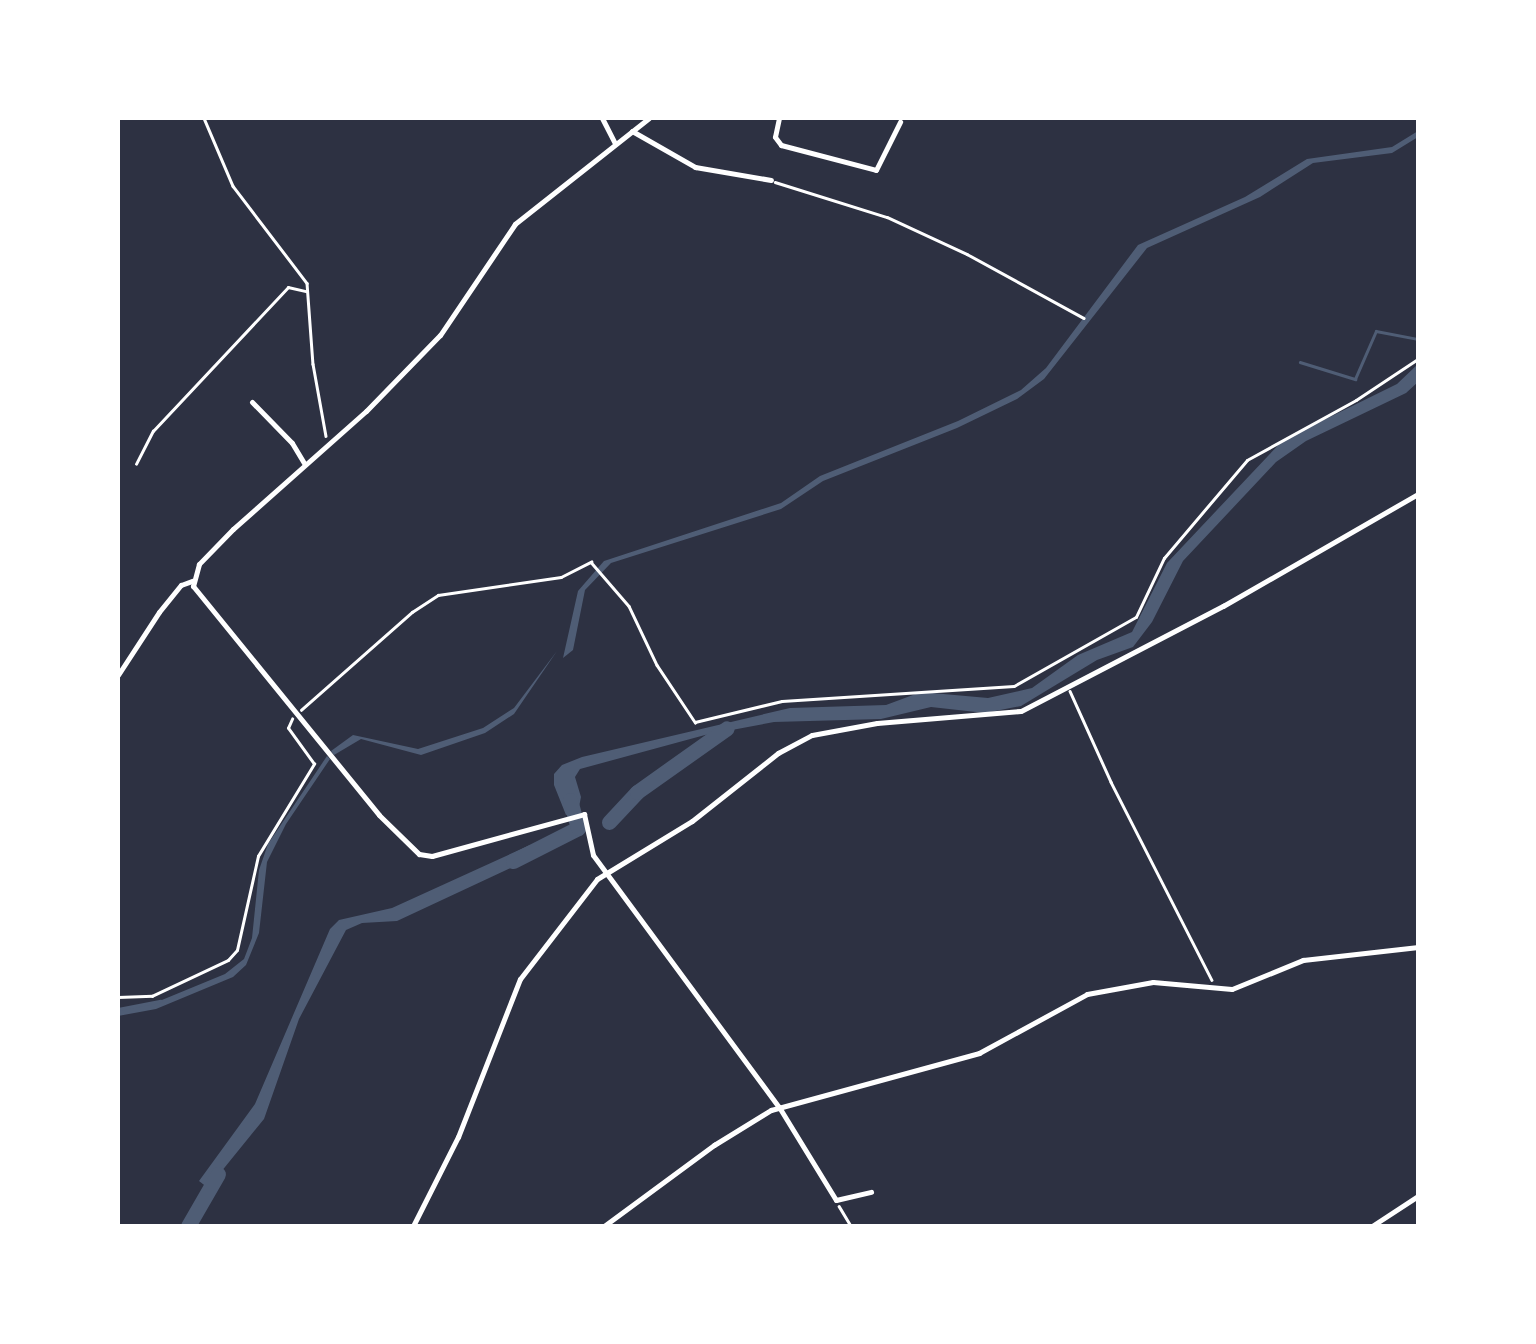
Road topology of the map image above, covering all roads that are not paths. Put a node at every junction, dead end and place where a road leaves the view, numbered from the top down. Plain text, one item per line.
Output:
1 (602, 118) edge
2 (648, 118) edge
3 (779, 118) edge
4 (900, 122) dead end
5 (632, 131) junction
6 (615, 143) junction
7 (771, 180) road end
8 (252, 402) dead end
9 (304, 464) junction
10 (1418, 494) edge
11 (192, 581) junction
12 (118, 675) edge
13 (607, 872) junction
14 (1418, 947) edge
15 (778, 1107) junction
16 (871, 1192) dead end
17 (1418, 1196) edge
18 (413, 1226) edge
19 (604, 1226) edge
20 (1372, 1226) edge

1 - 6 street
2 - 5 street
3 - 4 street
5 - 6 street
5 - 7 street
6 - 9 street
8 - 9 street
9 - 11 street
10 - 13 street
11 - 12 street
11 - 13 street
13 - 15 street
13 - 18 street
14 - 15 street
15 - 16 street
15 - 19 street
17 - 20 street

